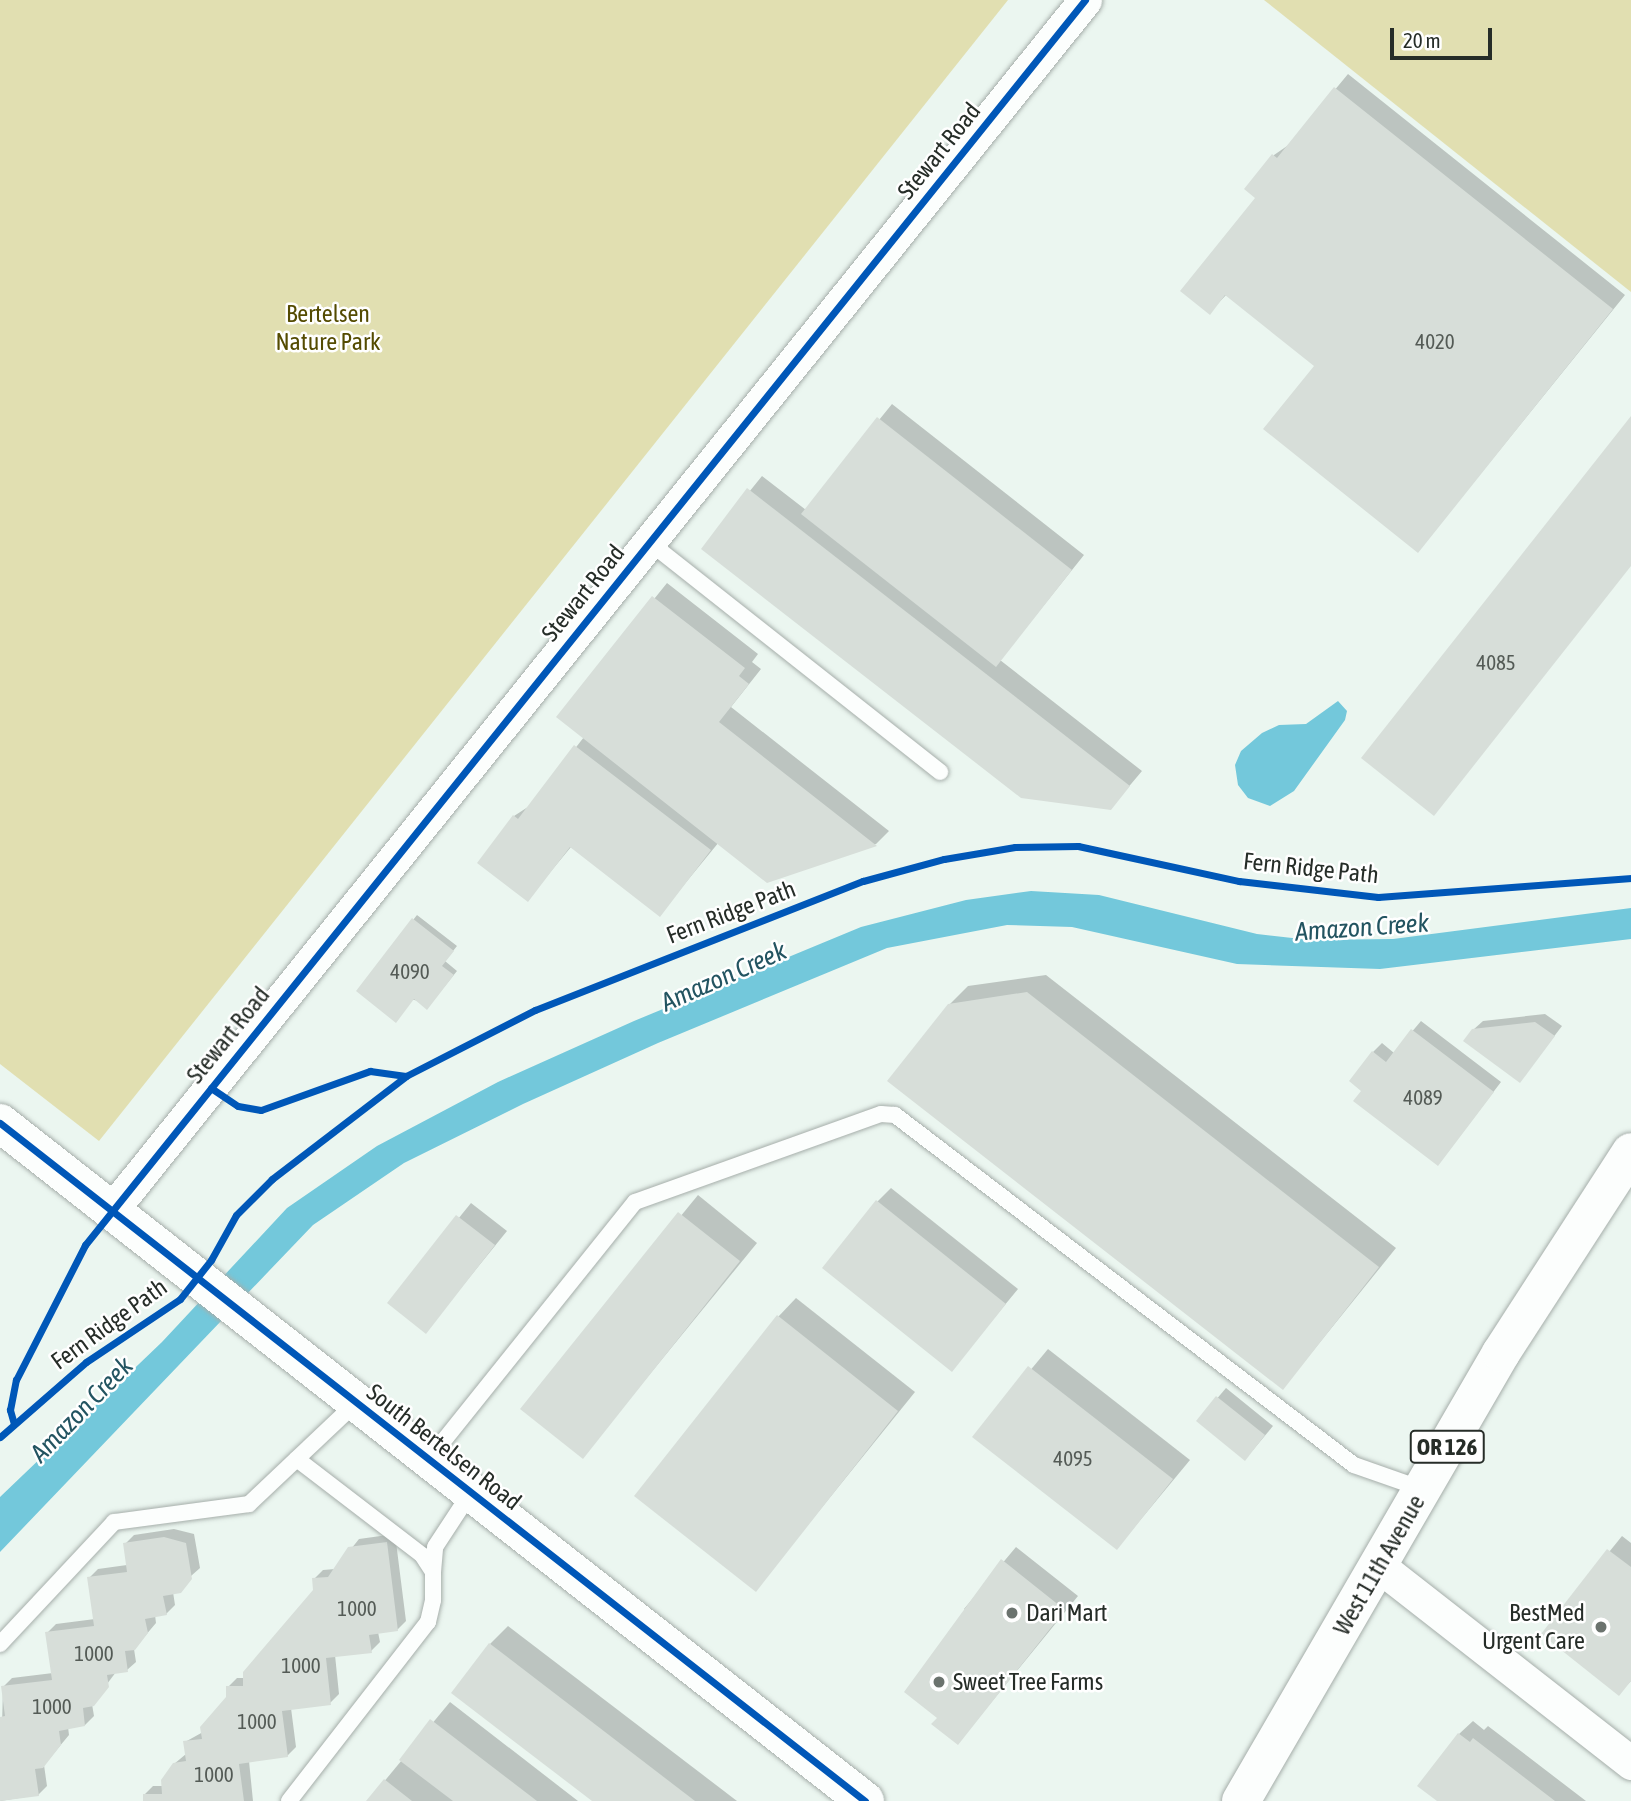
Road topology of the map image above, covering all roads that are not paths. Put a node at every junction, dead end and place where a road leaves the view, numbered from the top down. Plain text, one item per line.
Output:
1 (1085, 0) edge
2 (649, 542) junction
3 (940, 772) dead end
4 (0, 1123) edge
5 (1631, 1153) edge
6 (111, 1211) junction
7 (357, 1402) junction
8 (296, 1459) junction
9 (429, 1459) junction
10 (1423, 1490) junction
11 (471, 1492) junction
12 (435, 1547) junction
13 (415, 1550) junction
14 (1379, 1566) junction
15 (433, 1572) junction
16 (0, 1644) edge
17 (1631, 1763) edge
18 (289, 1801) edge
19 (865, 1801) edge
20 (1241, 1801) edge

1 - 2 street, Stewart Road
2 - 3 lane
2 - 6 street, Stewart Road
4 - 6 street, South Bertelsen Road
5 - 10 street, West 11th Avenue / OR 126
6 - 7 street, South Bertelsen Road
7 - 8 lane
7 - 9 street, South Bertelsen Road
8 - 13 lane
8 - 16 lane
9 - 10 lane
9 - 11 street, South Bertelsen Road
10 - 14 street, West 11th Avenue / OR 126
11 - 12 lane
11 - 19 street, South Bertelsen Road
12 - 13 lane
12 - 15 lane
13 - 15 lane
14 - 17 street
14 - 20 street, West 11th Avenue / OR 126
15 - 18 lane

